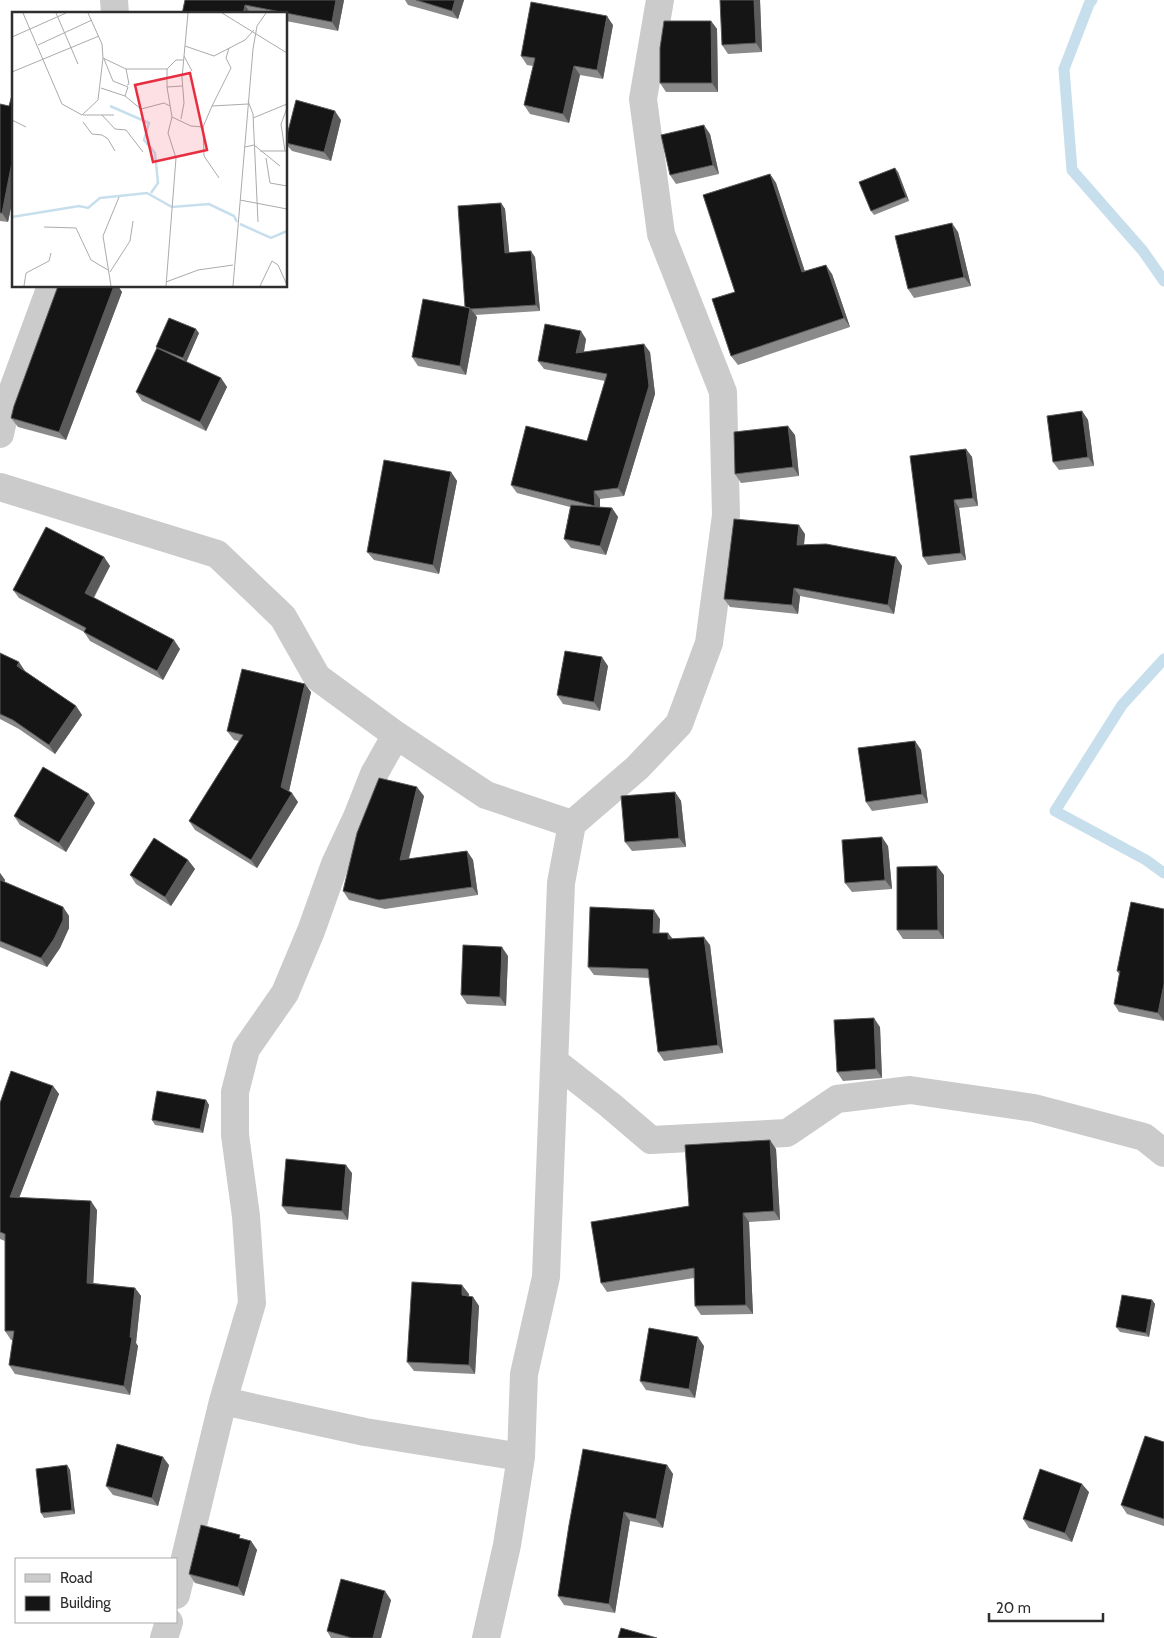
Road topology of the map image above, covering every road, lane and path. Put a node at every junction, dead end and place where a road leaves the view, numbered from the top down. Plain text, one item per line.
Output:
1 (660, 0) edge
2 (50, 288) edge
3 (0, 434) edge
4 (0, 487) edge
5 (396, 735) junction
6 (572, 824) junction
7 (555, 1062) junction
8 (1164, 1153) edge
9 (223, 1401) junction
10 (521, 1457) junction
11 (178, 1587) edge
12 (169, 1623) edge
13 (164, 1638) edge
14 (486, 1638) edge

1 - 6 street
2 - 3 street
4 - 5 street
5 - 6 street
5 - 9 street
6 - 7 street
7 - 8 street
7 - 10 street
9 - 10 street
9 - 11 street
10 - 14 street
12 - 13 street

